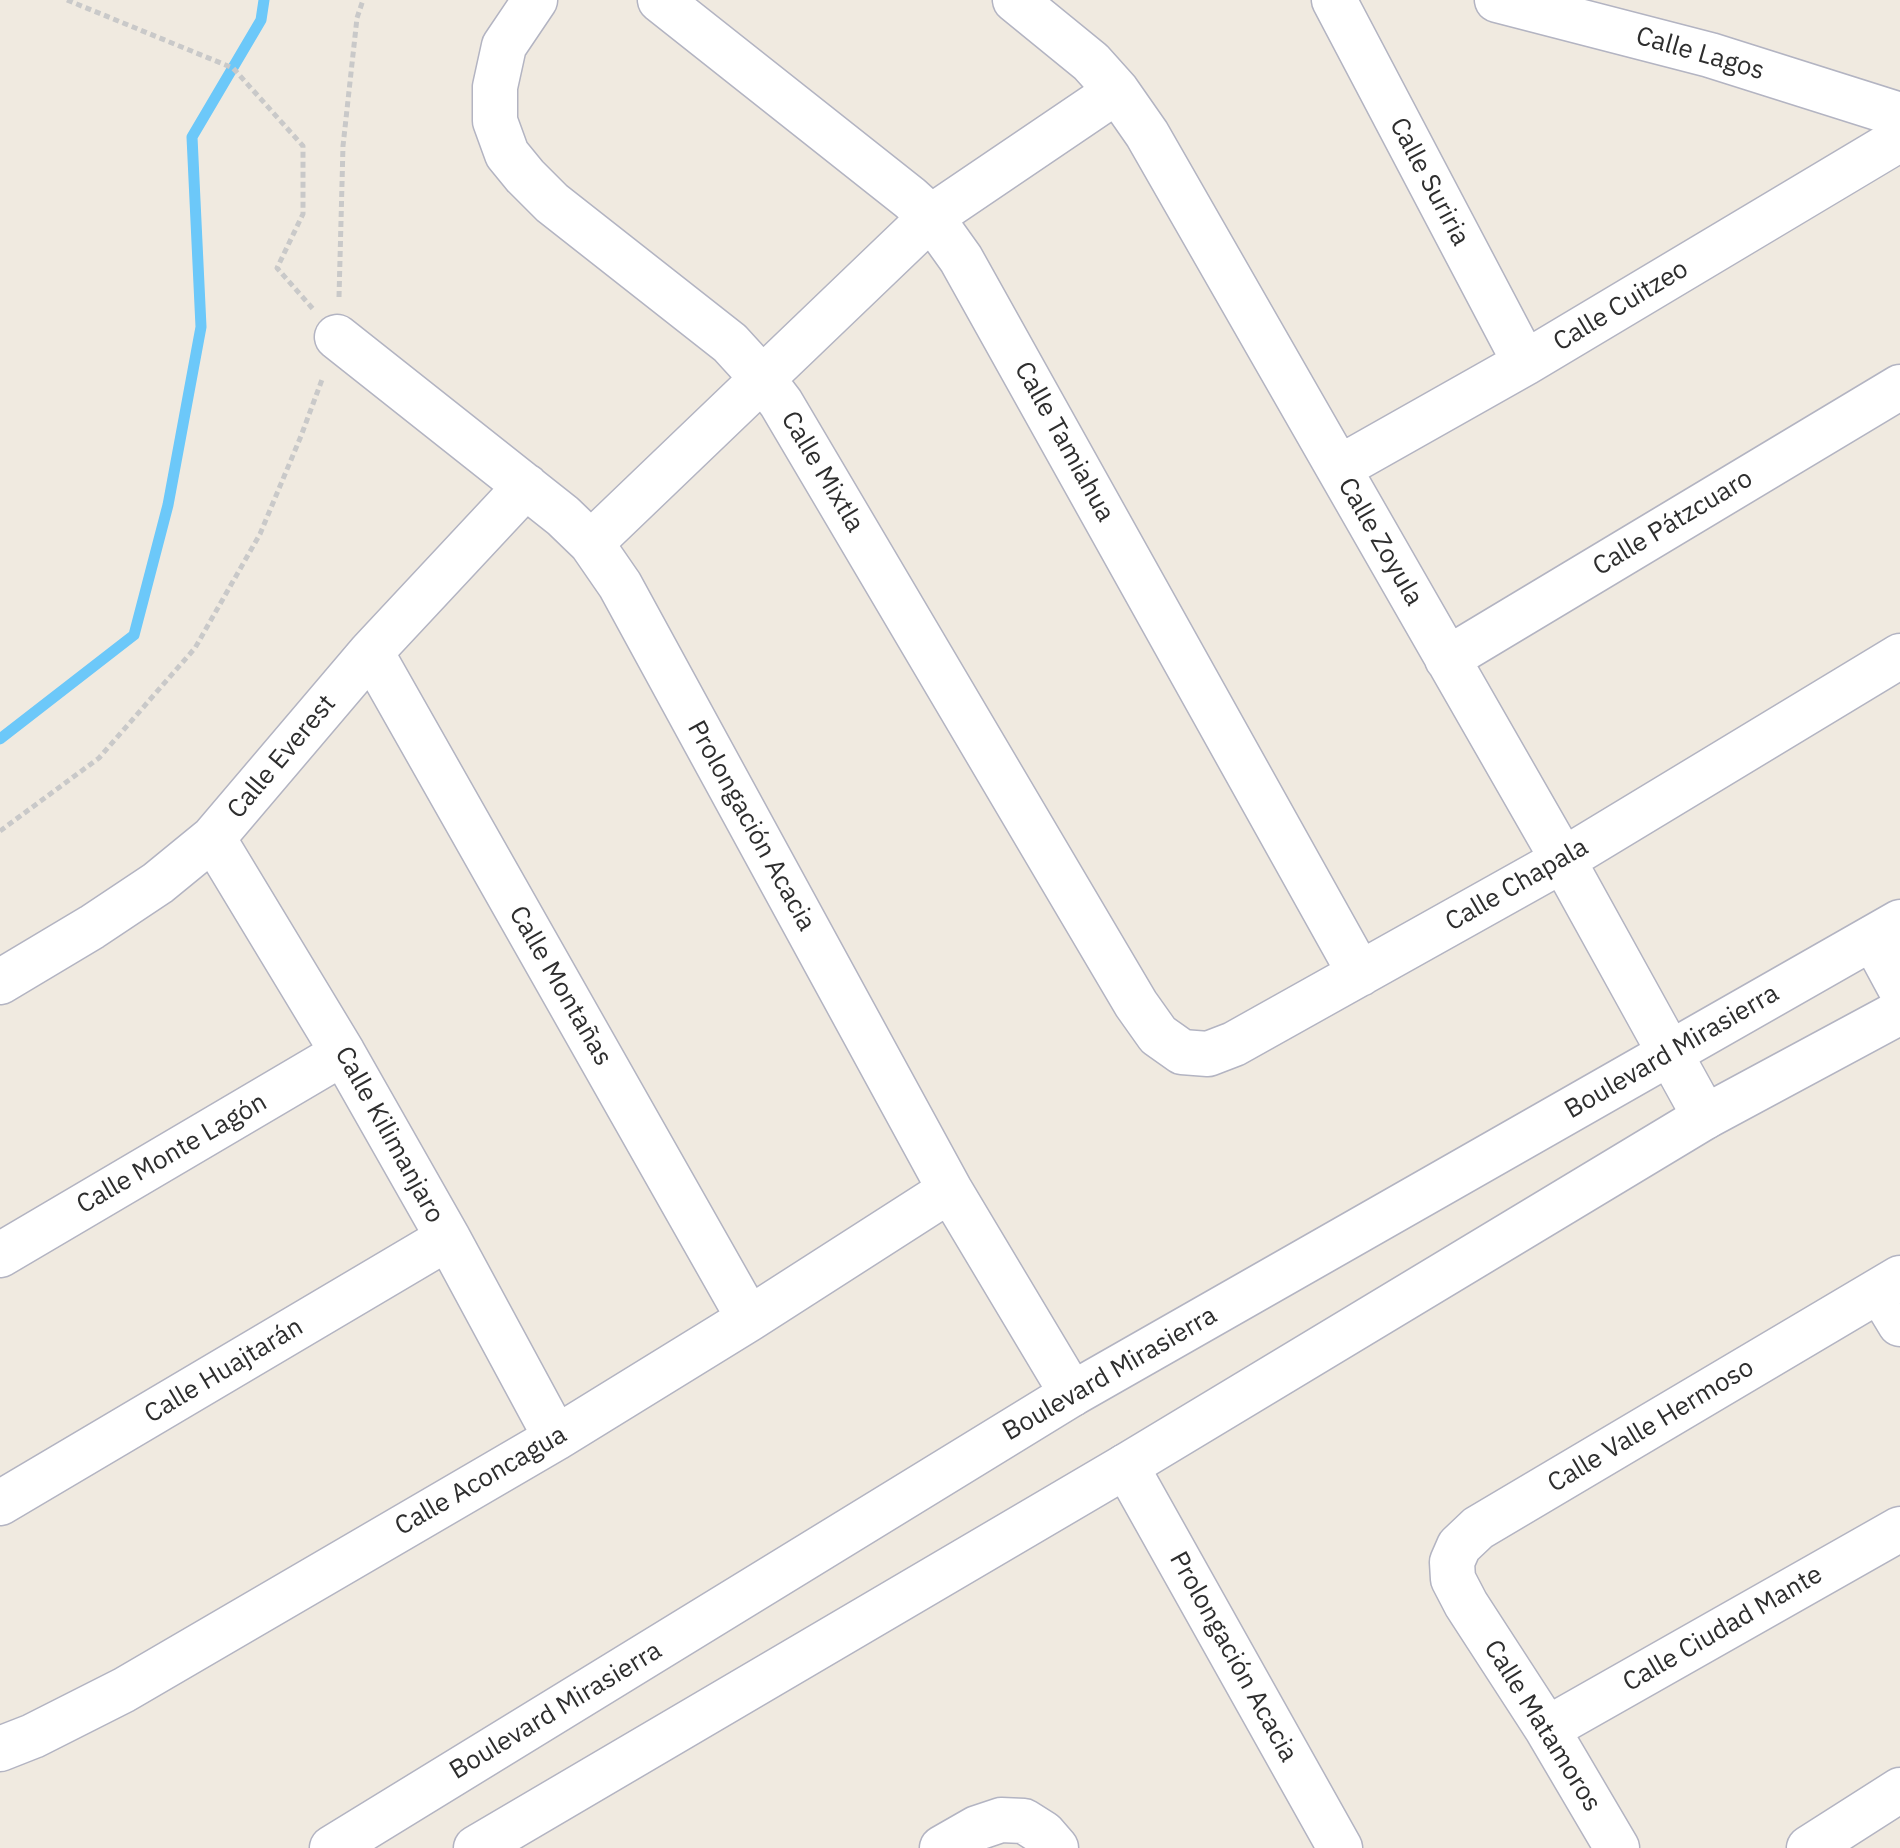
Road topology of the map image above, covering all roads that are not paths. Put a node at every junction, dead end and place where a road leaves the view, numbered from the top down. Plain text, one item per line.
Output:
1 (535, 0) edge
2 (660, 0) edge
3 (1015, 0) edge
4 (1334, 0) edge
5 (1497, 0) edge
6 (1117, 91) junction
7 (1900, 115) edge
8 (1900, 139) edge
9 (931, 217) junction
10 (337, 337) road end
11 (1525, 363) junction
12 (762, 378) junction
13 (1900, 387) edge
14 (1339, 468) junction
15 (526, 486) junction
16 (591, 543) junction
17 (371, 652) junction
18 (1900, 656) edge
19 (1447, 659) junction
20 (213, 838) junction
21 (1563, 860) junction
22 (1886, 930) edge
23 (1360, 974) junction
24 (0, 982) edge
25 (1900, 988) edge
26 (1136, 1004) joint
27 (1900, 1012) edge
28 (1671, 1052) junction
29 (343, 1053) junction
30 (1705, 1117) junction
31 (950, 1190) junction
32 (448, 1238) junction
33 (0, 1255) edge
34 (1893, 1297) edge
35 (749, 1319) junction
36 (1072, 1394) junction
37 (556, 1438) junction
38 (1126, 1466) junction
39 (0, 1503) edge
40 (1900, 1529) edge
41 (1466, 1604) joint
42 (1547, 1729) junction
43 (0, 1749) edge
44 (1900, 1790) edge
45 (1862, 1833) edge
46 (1049, 1841) edge
47 (332, 1848) edge
48 (476, 1848) edge
49 (942, 1848) edge
50 (1340, 1848) edge
51 (1617, 1848) edge
52 (1809, 1848) edge

1 - 12 street, Calle Mixtla
2 - 9 street, Calle Tamiahua
3 - 6 street, Calle Zoyula
4 - 11 street, Calle Suriria
5 - 7 street, Calle Lagos
6 - 9 street
6 - 14 street, Calle Zoyula
8 - 11 street, Calle Cuitzeo
9 - 12 street
9 - 23 street, Calle Tamiahua
10 - 15 street, Prolongación Acacia
11 - 14 street, Calle Cuitzeo
12 - 16 street
12 - 26 street, Calle Mixtla
13 - 19 street, Calle Pátzcuaro
14 - 19 street, Calle Zoyula
15 - 16 street, Prolongación Acacia
15 - 17 street, Calle Everest
16 - 31 street, Prolongación Acacia
17 - 20 street, Calle Everest
17 - 35 street, Calle Montañas
18 - 21 street, Calle Chapala
19 - 21 street, Calle Zoyula
20 - 24 street, Calle Everest
20 - 29 street, Calle Kilimanjaro
21 - 23 street, Calle Chapala
21 - 28 street, Calle Zoyula
22 - 25 street
22 - 28 street, Boulevard Mirasierra
23 - 26 street, Calle Chapala
27 - 30 street
28 - 30 street, Calle Zoyula
28 - 36 street, Boulevard Mirasierra
29 - 32 street, Calle Kilimanjaro
29 - 33 street, Calle Monte Lagón
30 - 38 street
31 - 35 street, Calle Aconcagua
31 - 36 street, Prolongación Acacia
32 - 37 street, Calle Kilimanjaro
32 - 39 street, Calle Huajtarán
34 - 41 street, Calle Valle Hermoso
35 - 37 street, Calle Aconcagua
36 - 47 street, Boulevard Mirasierra
37 - 43 street, Calle Aconcagua
38 - 48 street
38 - 50 street, Prolongación Acacia
40 - 42 street, Calle Ciudad Mante
41 - 42 street, Calle Matamoros
42 - 51 street, Calle Matamoros
44 - 45 street
45 - 52 street
46 - 49 street

